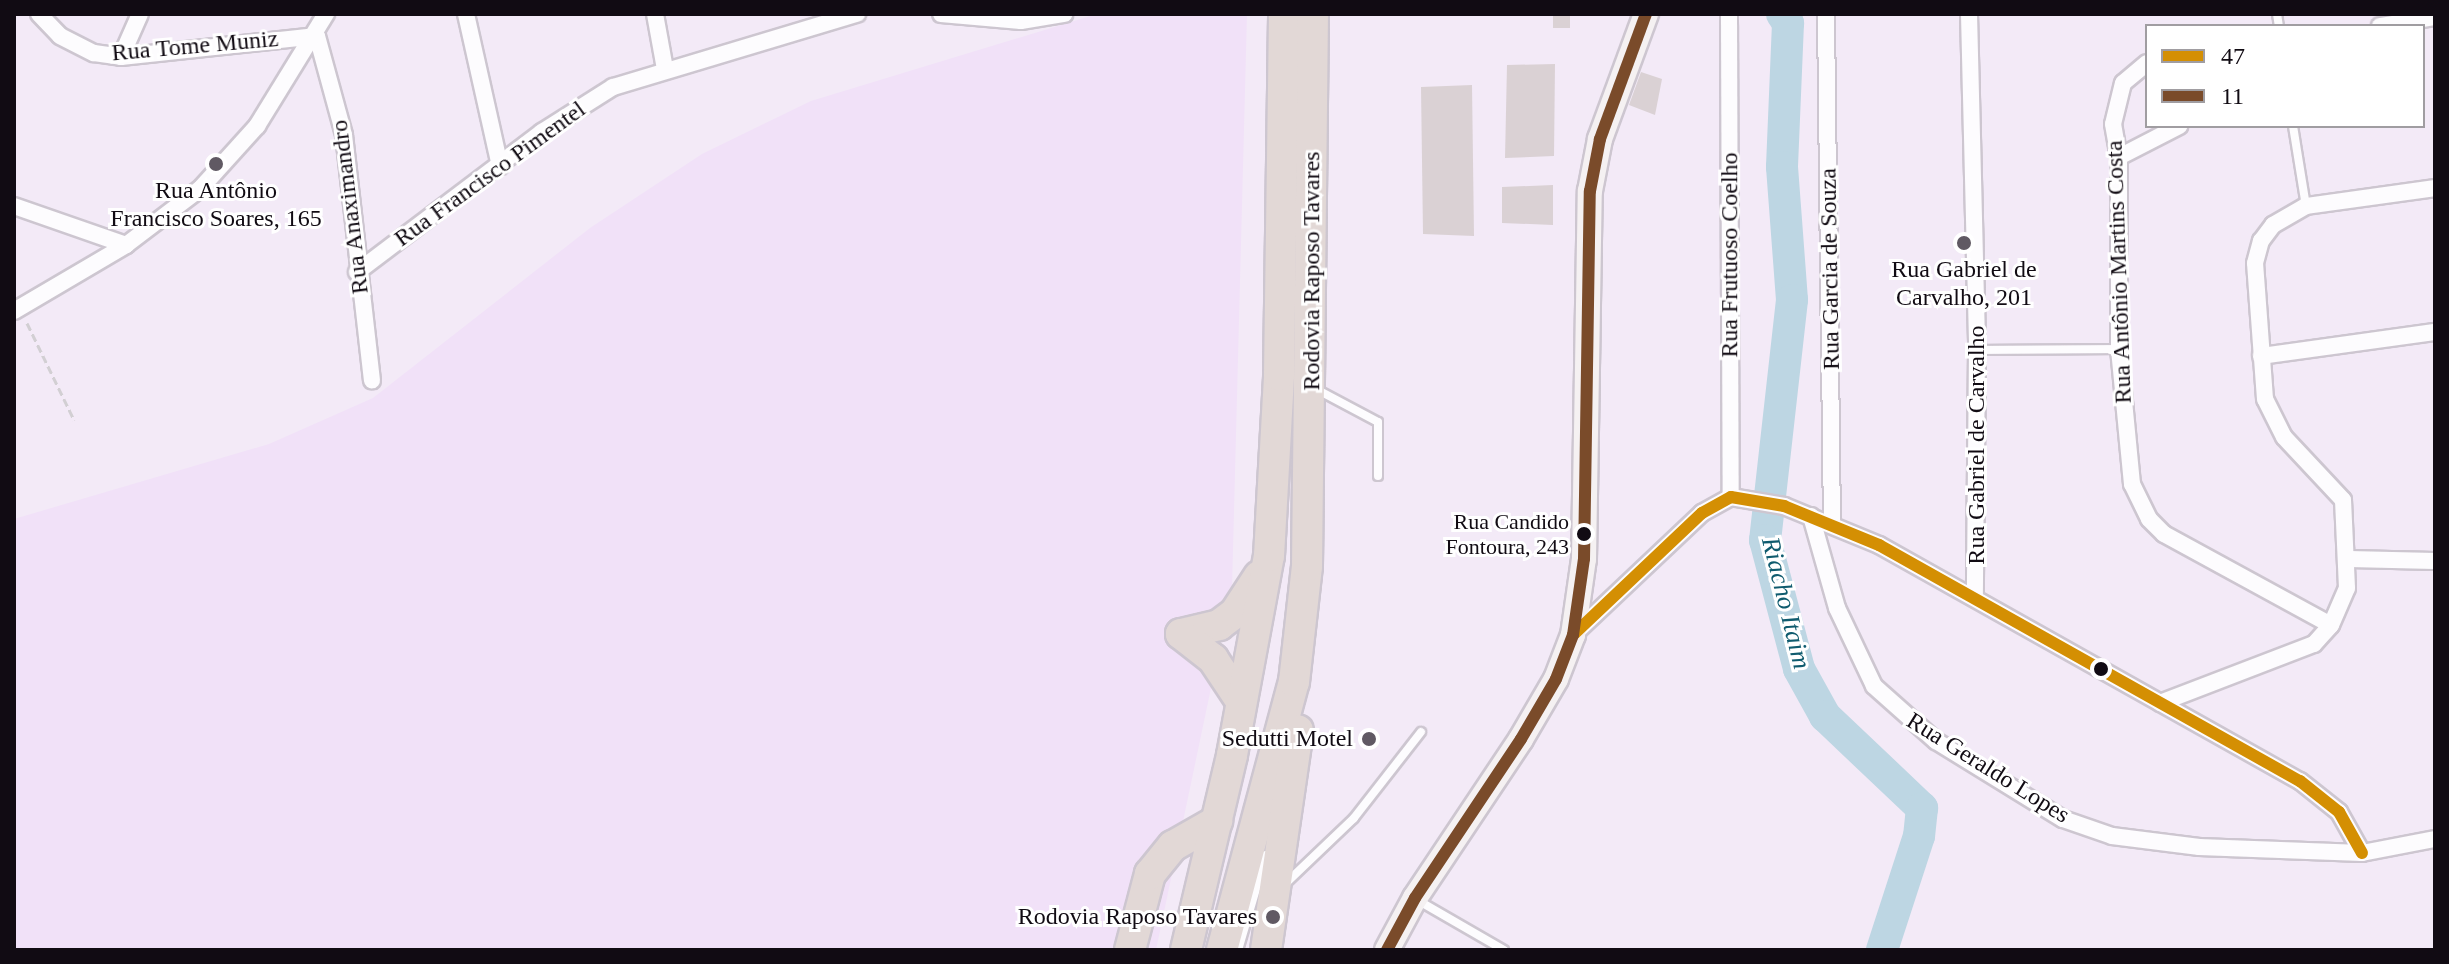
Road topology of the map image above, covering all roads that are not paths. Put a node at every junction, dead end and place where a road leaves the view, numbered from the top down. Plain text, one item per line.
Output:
1 (39, 14) edge
2 (140, 14) edge
3 (326, 14) edge
4 (466, 14) edge
5 (655, 14) edge
6 (857, 14) edge
7 (941, 14) edge
8 (1064, 14) edge
9 (1284, 14) edge
10 (1313, 14) edge
11 (1646, 14) edge
12 (1729, 14) edge
13 (1826, 14) edge
14 (1969, 14) edge
15 (2435, 17) edge
16 (2392, 24) edge
17 (317, 36) junction
18 (121, 57) junction
19 (2145, 64) edge
20 (665, 69) junction
21 (2175, 128) edge
22 (2293, 128) edge
23 (2119, 157) junction
24 (500, 166) junction
25 (2435, 188) edge
26 (14, 206) edge
27 (2306, 206) junction
28 (126, 245) junction
29 (357, 272) junction
30 (17, 310) edge
31 (2435, 332) edge
32 (2119, 349) junction
33 (1977, 350) junction
34 (2261, 356) junction
35 (372, 380) dead end
36 (1312, 387) junction
37 (1378, 476) dead end
38 (1731, 497) junction
39 (1811, 516) junction
40 (1832, 524) junction
41 (1269, 556) junction
42 (2349, 559) junction
43 (2435, 561) edge
44 (1975, 598) junction
45 (2331, 625) junction
46 (1573, 635) junction
47 (1294, 682) junction
48 (1241, 701) junction
49 (2160, 703) junction
50 (1421, 732) dead end
51 (1297, 746) junction
52 (1217, 821) junction
53 (2435, 839) edge
54 (2362, 853) junction
55 (1275, 893) junction
56 (1415, 898) junction
57 (1267, 947) edge
58 (1130, 950) edge
59 (1186, 950) edge
60 (1222, 950) edge
61 (1238, 950) edge
62 (1387, 950) edge
63 (1504, 950) edge

1 - 18 street, Rua Tome Muniz
2 - 18 street
3 - 17 street
4 - 24 street
5 - 20 street
6 - 20 street, Rua Francisco Pimentel
7 - 8 street
9 - 41 highway, Rodovia Raposo Tavares
10 - 36 highway, Rodovia Raposo Tavares
11 - 46 main road
12 - 38 street, Rua Frutuoso Coelho
13 - 40 street, Rua Garcia de Souza
14 - 33 street, Rua Gabriel de Carvalho
15 - 16 street
17 - 18 street, Rua Tome Muniz
17 - 28 street
17 - 29 street, Rua Anaximandro
19 - 23 street, Rua Antônio Martins Costa
20 - 24 street, Rua Francisco Pimentel
21 - 23 street
22 - 27 lane
23 - 32 street, Rua Antônio Martins Costa
24 - 29 street, Rua Francisco Pimentel
25 - 27 street
26 - 28 street
27 - 34 street
28 - 30 street
29 - 35 street, Rua Anaximandro
31 - 34 street
32 - 33 lane
32 - 45 street, Rua Antônio Martins Costa
33 - 44 street, Rua Gabriel de Carvalho
34 - 42 street
36 - 37 lane
36 - 47 highway, Rodovia Raposo Tavares
38 - 39 street
38 - 46 street
39 - 40 street
39 - 54 street, Rua Geraldo Lopes
40 - 44 street
41 - 48 highway, Rodovia Raposo Tavares
41 - 48 highway
42 - 43 street
42 - 45 street
44 - 49 street, Rua Gabriel de Carvalho
45 - 49 street
46 - 56 main road
47 - 51 highway
47 - 60 highway, Rodovia Raposo Tavares
48 - 52 highway, Rodovia Raposo Tavares
49 - 54 street, Rua Gabriel de Carvalho
50 - 55 lane
51 - 55 highway
51 - 61 lane
52 - 58 highway
52 - 59 highway, Rodovia Raposo Tavares
53 - 54 street, Rua Geraldo Lopes
55 - 57 highway
56 - 62 main road
56 - 63 lane

